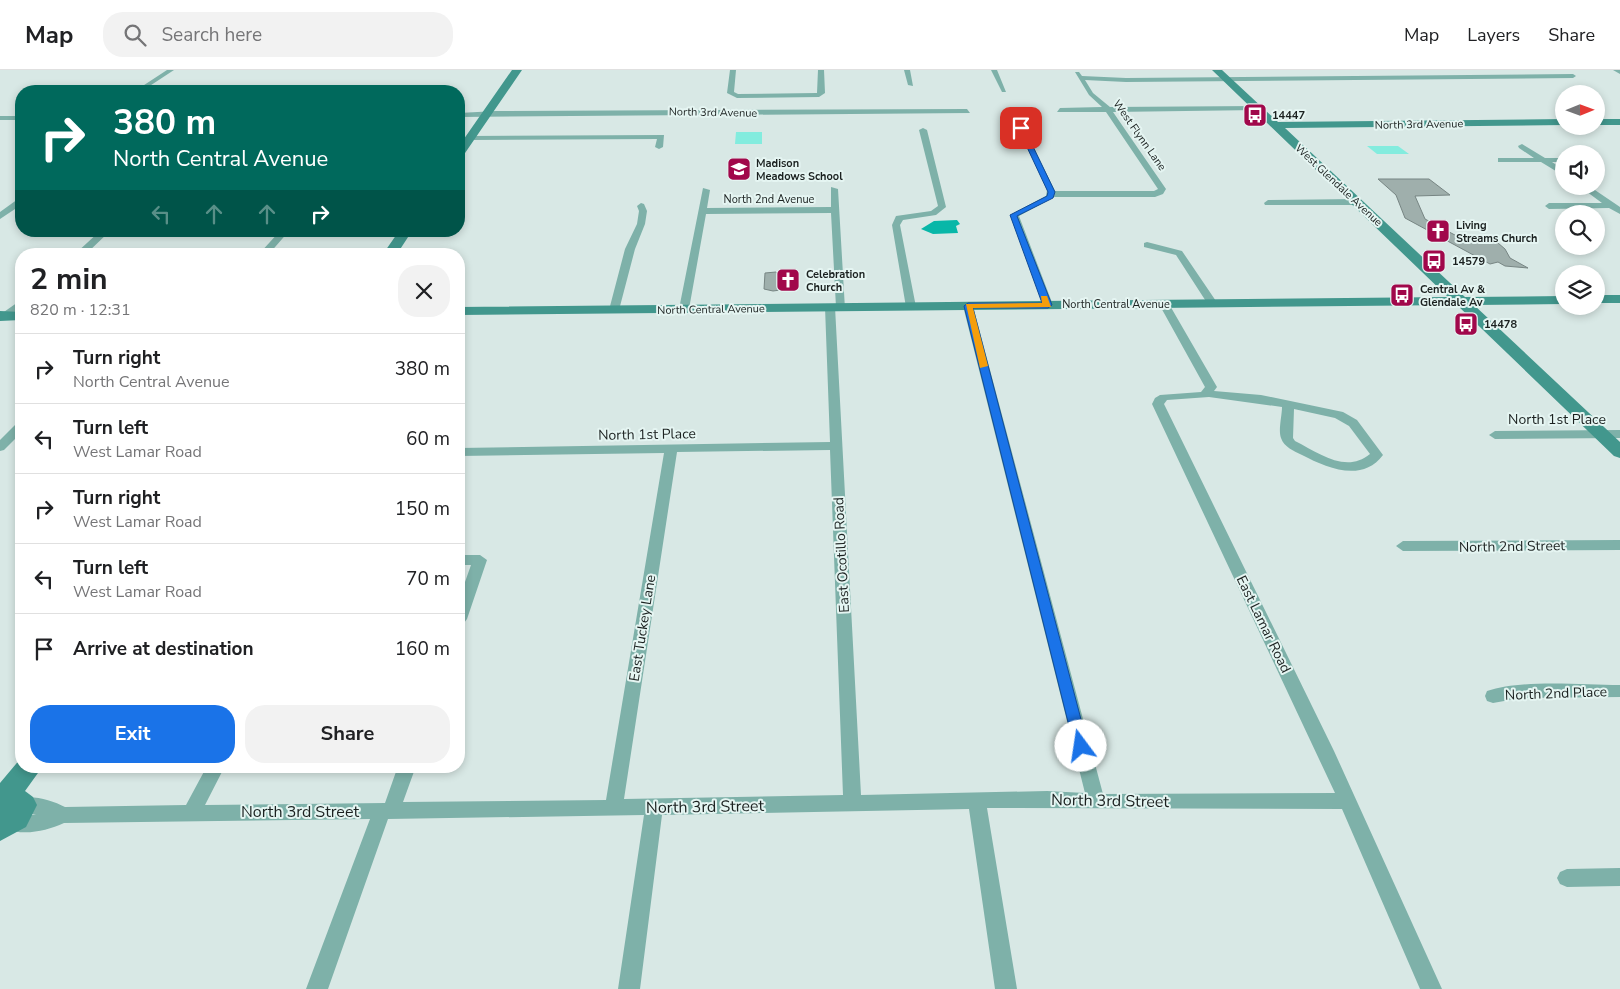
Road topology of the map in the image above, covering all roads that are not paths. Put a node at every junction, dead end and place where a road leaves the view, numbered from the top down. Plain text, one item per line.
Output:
1 (171, 70) edge
2 (517, 70) edge
3 (734, 70) edge
4 (821, 70) edge
5 (907, 70) edge
6 (994, 70) edge
7 (1075, 70) edge
8 (1218, 70) edge
9 (1616, 70) edge
10 (1620, 72) edge
11 (1573, 76) dead end
12 (1080, 78) junction
13 (1227, 79) junction
14 (147, 85) edge
15 (911, 86) dead end
16 (1004, 92) dead end
17 (732, 94) joint
18 (1258, 108) junction
19 (1060, 110) dead end
20 (1108, 110) junction
21 (967, 111) dead end
22 (1013, 113) dead end
23 (486, 114) junction
24 (465, 115) edge
25 (0, 118) edge
26 (15, 118) edge
27 (1555, 122) edge
28 (1605, 122) edge
29 (1620, 122) edge
30 (1275, 125) junction
31 (923, 130) dead end
32 (470, 138) junction
33 (465, 145) edge
34 (1522, 146) dead end
35 (659, 147) dead end
36 (1501, 160) dead end
37 (1543, 160) junction
38 (1555, 160) edge
39 (1555, 168) edge
40 (834, 189) dead end
41 (706, 190) dead end
42 (1052, 194) junction
43 (1596, 195) edge
44 (1358, 202) junction
45 (1268, 203) dead end
46 (1611, 205) junction
47 (15, 206) edge
48 (641, 206) dead end
49 (1549, 206) dead end
50 (836, 210) junction
51 (702, 211) junction
52 (1620, 211) edge
53 (0, 216) edge
54 (99, 237) edge
55 (280, 237) edge
56 (402, 237) edge
57 (1147, 245) dead end
58 (87, 248) edge
59 (269, 248) edge
60 (394, 248) edge
61 (1605, 299) edge
62 (1620, 299) edge
63 (1555, 300) edge
64 (1461, 301) junction
65 (1164, 304) junction
66 (1213, 304) junction
67 (1048, 305) junction
68 (911, 306) junction
69 (968, 306) junction
70 (15, 307) edge
71 (836, 307) junction
72 (684, 309) junction
73 (614, 310) junction
74 (465, 311) edge
75 (3, 316) edge
76 (1208, 393) junction
77 (1288, 405) junction
78 (15, 432) edge
79 (1495, 434) dead end
80 (1601, 434) junction
81 (1620, 434) edge
82 (836, 446) junction
83 (0, 447) edge
84 (671, 449) junction
85 (465, 452) edge
86 (1620, 452) edge
87 (1620, 545) edge
88 (1403, 546) dead end
89 (465, 560) edge
90 (465, 602) edge
91 (1620, 691) edge
92 (1493, 696) dead end
93 (27, 773) edge
94 (36, 773) edge
95 (212, 773) edge
96 (404, 773) edge
97 (977, 800) junction
98 (1347, 801) junction
99 (852, 802) junction
100 (1096, 802) junction
101 (614, 807) junction
102 (654, 807) junction
103 (386, 811) junction
104 (191, 813) junction
105 (8, 816) edge
106 (1620, 877) edge
107 (1567, 878) dead end
108 (317, 989) edge
109 (629, 989) edge
110 (1006, 989) edge
111 (1431, 989) edge

1 - 14 street
2 - 23 main road
3 - 17 street
4 - 17 street
5 - 15 street
6 - 16 street
7 - 12 street, West Flynn Lane
8 - 13 main road, West Glendale Avenue
9 - 10 street
11 - 13 street
12 - 13 street
12 - 20 street, West Flynn Lane
13 - 18 main road, West Glendale Avenue
18 - 20 street
18 - 30 main road, West Glendale Avenue
19 - 20 street
20 - 42 street, West Flynn Lane
21 - 23 street, North 3rd Avenue
22 - 42 street
23 - 24 street, North 3rd Avenue
23 - 32 main road
25 - 26 street
27 - 30 main road, North 3rd Avenue
28 - 29 main road
30 - 44 main road, West Glendale Avenue
31 - 68 street
32 - 33 main road
32 - 35 street
34 - 37 street
36 - 37 street
37 - 38 street
37 - 39 street
40 - 50 street, East Ocotillo Road
41 - 51 street
42 - 67 street
43 - 46 street
44 - 45 street
44 - 64 main road, West Glendale Avenue
46 - 49 street
46 - 52 street
47 - 53 street
48 - 73 street
50 - 51 street, North 2nd Avenue
50 - 71 street, East Ocotillo Road
51 - 72 street
54 - 58 street
55 - 59 street
56 - 60 main road
57 - 66 street
61 - 62 main road
63 - 64 main road, North Central Avenue
64 - 66 main road, North Central Avenue
64 - 80 main road, West Glendale Avenue
65 - 66 main road, North Central Avenue
65 - 67 main road, North Central Avenue
65 - 76 street
67 - 69 main road, North Central Avenue
68 - 69 main road, North Central Avenue
68 - 71 main road, North Central Avenue
69 - 100 street
70 - 75 street
71 - 72 main road, North Central Avenue
71 - 82 street, East Ocotillo Road
72 - 73 main road, North Central Avenue
73 - 74 main road, North Central Avenue
76 - 77 street
76 - 98 street, East Lamar Road
77 - 77 street
78 - 83 street
79 - 80 street, North 1st Place
80 - 81 street, North 1st Place
80 - 86 main road, West Glendale Avenue
82 - 84 street, North 1st Place
82 - 99 street, East Ocotillo Road
84 - 85 street, North 1st Place
84 - 101 street, East Tuckey Lane
87 - 88 street, North 2nd Street
89 - 90 street
91 - 92 street, North 2nd Place
93 - 105 main road
94 - 105 main road
95 - 104 street
96 - 103 street
97 - 99 street, North 3rd Street
97 - 100 street, North 3rd Street
97 - 110 street
98 - 100 street, North 3rd Street
98 - 111 street, East Lamar Road
99 - 102 street, North 3rd Street
101 - 102 street, North 3rd Street
101 - 103 street, North 3rd Street
102 - 109 street
103 - 104 street, North 3rd Street
103 - 108 street
104 - 105 street, North 3rd Street
106 - 107 street

